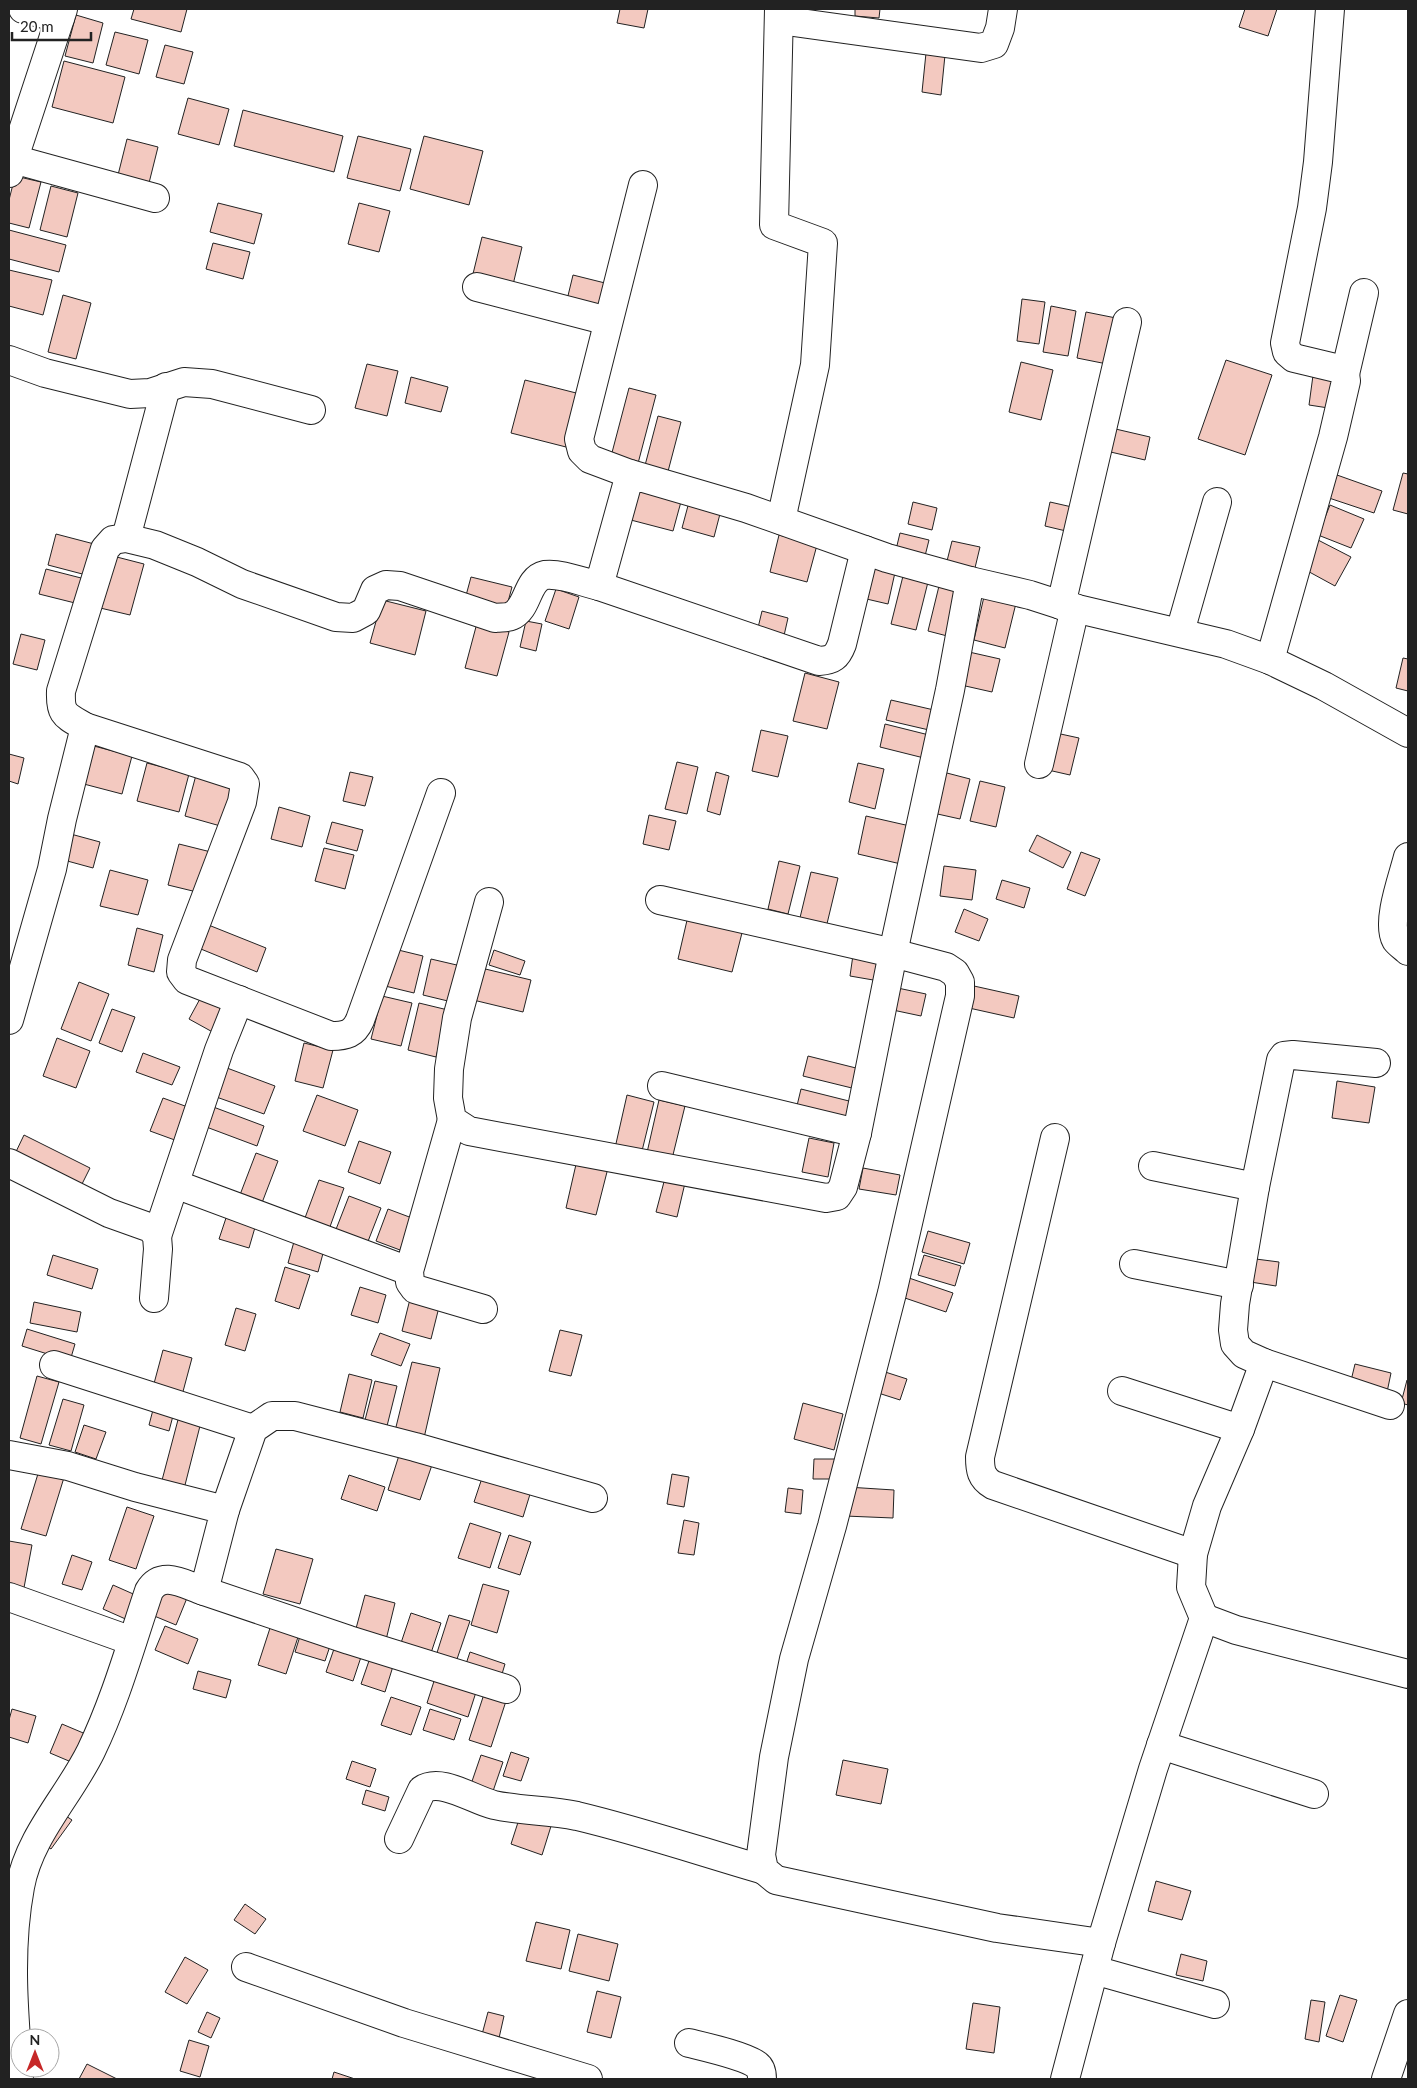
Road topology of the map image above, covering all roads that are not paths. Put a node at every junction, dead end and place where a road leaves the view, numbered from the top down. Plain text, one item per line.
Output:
1 (23, 9) edge
2 (1003, 9) edge
3 (1330, 9) edge
4 (62, 14) edge
5 (779, 14) edge
6 (17, 122) edge
7 (11, 166) edge
8 (643, 185) dead end
9 (155, 198) dead end
10 (477, 287) dead end
11 (1364, 294) dead end
12 (608, 321) junction
13 (1127, 322) dead end
14 (9, 360) edge
15 (1345, 374) junction
16 (166, 387) junction
17 (311, 410) dead end
18 (630, 474) junction
19 (1217, 502) dead end
20 (781, 520) junction
21 (126, 538) junction
22 (865, 550) junction
23 (970, 581) junction
24 (599, 586) junction
25 (1068, 607) junction
26 (1180, 632) junction
27 (1270, 660) junction
28 (85, 727) junction
29 (1408, 733) edge
30 (1039, 764) dead end
31 (441, 793) dead end
32 (1408, 857) edge
33 (660, 900) dead end
34 (489, 902) dead end
35 (1408, 951) edge
36 (893, 953) junction
37 (239, 1000) junction
38 (9, 1020) edge
39 (1376, 1063) dead end
40 (662, 1086) dead end
41 (452, 1120) junction
42 (857, 1133) junction
43 (1055, 1138) dead end
44 (9, 1163) edge
45 (1153, 1166) dead end
46 (175, 1184) junction
47 (1255, 1188) junction
48 (157, 1236) junction
49 (1134, 1264) dead end
50 (408, 1271) junction
51 (1238, 1285) junction
52 (154, 1298) dead end
53 (483, 1309) dead end
54 (1264, 1363) junction
55 (54, 1365) dead end
56 (1122, 1391) dead end
57 (1390, 1405) dead end
58 (253, 1429) junction
59 (1240, 1429) junction
60 (9, 1455) edge
61 (593, 1498) dead end
62 (225, 1510) junction
63 (1193, 1554) junction
64 (204, 1591) junction
65 (9, 1597) edge
66 (1204, 1618) junction
67 (132, 1641) junction
68 (1408, 1674) edge
69 (506, 1689) dead end
70 (1161, 1745) junction
71 (1314, 1794) dead end
72 (399, 1839) dead end
73 (764, 1870) junction
74 (1101, 1943) junction
75 (246, 1967) dead end
76 (1094, 1970) junction
77 (1214, 2004) dead end
78 (1408, 2014) edge
79 (689, 2043) dead end
80 (1395, 2073) edge
81 (19, 2079) edge
82 (588, 2079) edge
83 (762, 2079) edge
84 (1065, 2079) edge

1 - 4 street
2 - 5 street
3 - 15 street
4 - 6 street
5 - 20 street
6 - 7 street
7 - 9 street
8 - 12 street
10 - 12 street
11 - 15 street
12 - 18 street
13 - 25 street
14 - 16 street
15 - 27 street
16 - 17 street
16 - 21 street
18 - 20 street
18 - 24 street
19 - 26 street
20 - 22 street
21 - 24 street
21 - 28 street
22 - 23 street
22 - 24 street
23 - 25 street
23 - 36 street
25 - 26 street
25 - 30 street
26 - 27 street
27 - 29 street
28 - 37 street
28 - 38 street
31 - 37 street
32 - 35 street
33 - 36 street
34 - 41 street
36 - 42 street
36 - 73 street
37 - 46 street
39 - 47 street
40 - 42 street
41 - 42 street
41 - 50 street
43 - 63 street
44 - 48 street
45 - 47 street
46 - 48 street
46 - 50 street
47 - 51 street
48 - 52 street
49 - 51 street
50 - 53 street
51 - 54 street
54 - 57 street
54 - 59 street
55 - 58 street
56 - 59 street
58 - 61 street
58 - 62 street
59 - 63 street
60 - 62 street
62 - 64 street
63 - 66 street
64 - 67 street
64 - 69 street
65 - 67 street
66 - 68 street
66 - 70 street
67 - 81 street
70 - 71 street
70 - 74 street
72 - 73 street
73 - 74 street
74 - 76 street
75 - 82 street
76 - 77 street
76 - 84 street
78 - 80 street
79 - 83 street

